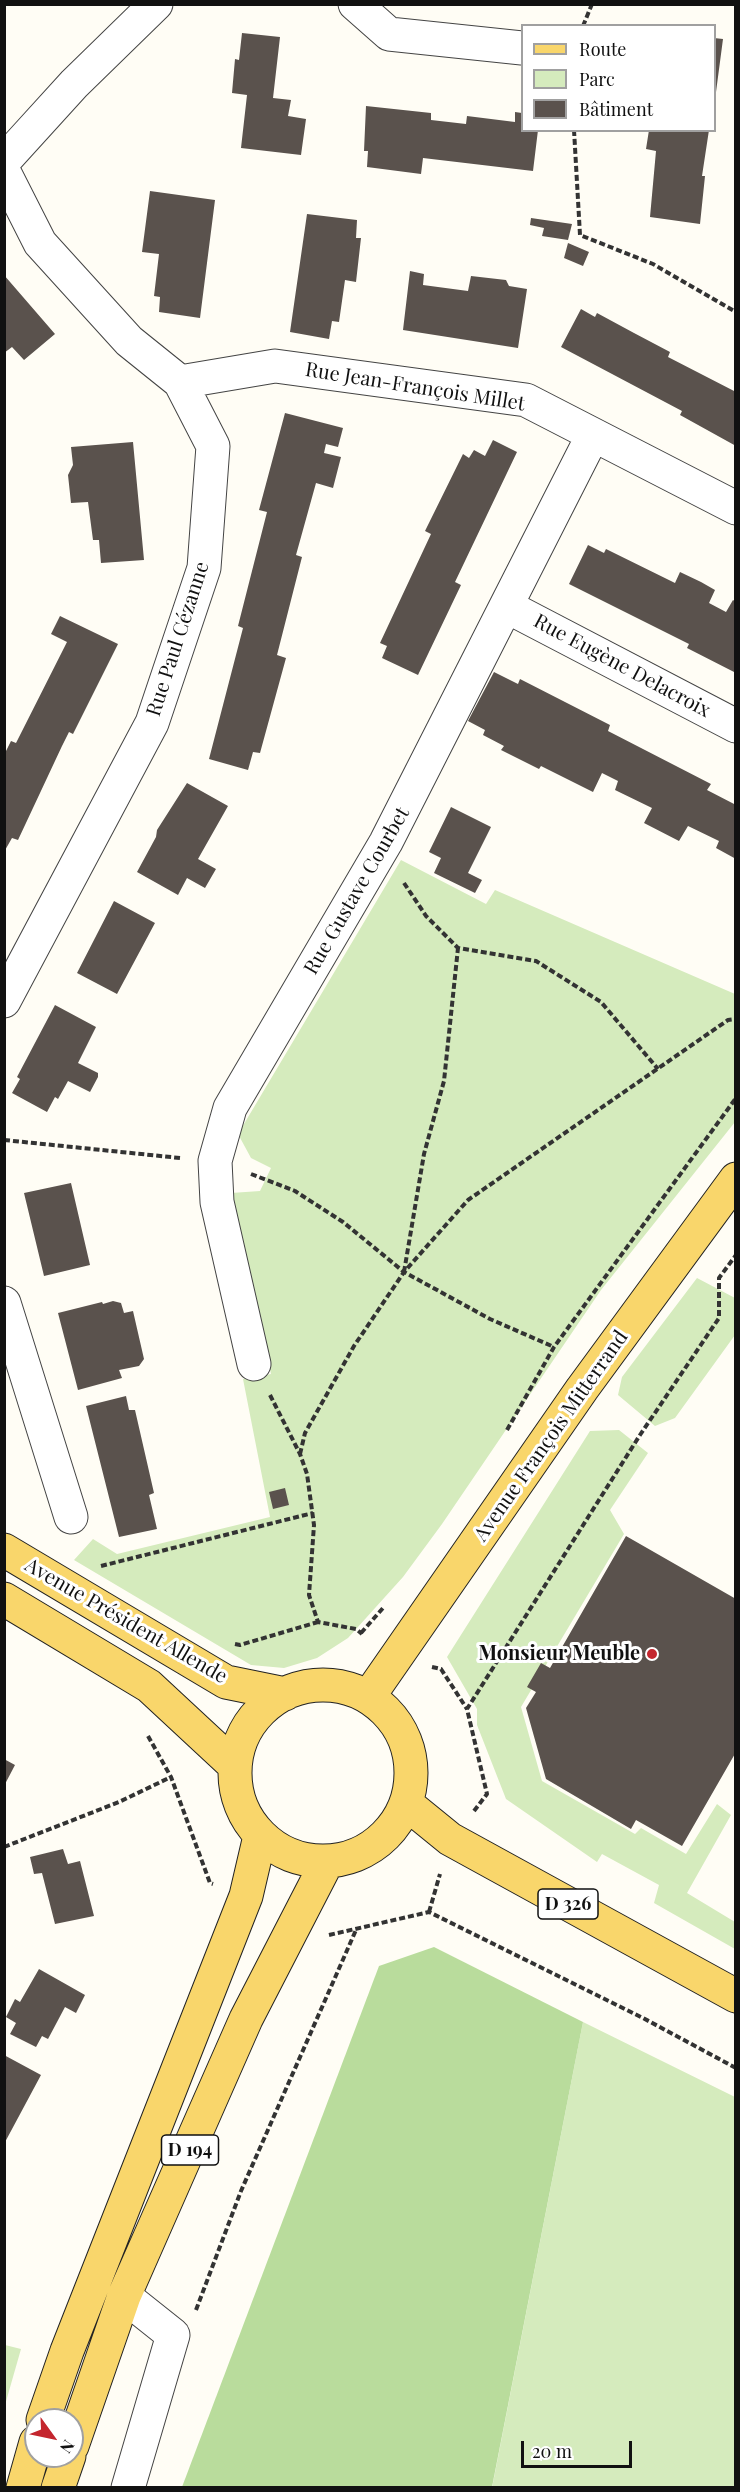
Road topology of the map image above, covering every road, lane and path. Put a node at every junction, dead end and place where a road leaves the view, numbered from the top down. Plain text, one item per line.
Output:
1 (156, 4) edge
2 (355, 4) edge
3 (592, 4) edge
4 (584, 24) edge
5 (521, 48) edge
6 (574, 132) edge
7 (4, 161) edge
8 (4, 172) edge
9 (735, 312) edge
10 (180, 382) junction
11 (593, 435) junction
12 (735, 508) edge
13 (508, 607) junction
14 (735, 726) edge
15 (401, 879) dead end
16 (458, 948) junction
17 (4, 1001) edge
18 (735, 1018) edge
19 (658, 1070) junction
20 (735, 1098) edge
21 (4, 1140) edge
22 (215, 1161) junction
23 (735, 1179) edge
24 (735, 1255) edge
25 (404, 1272) junction
26 (4, 1303) edge
27 (554, 1347) junction
28 (254, 1364) joint
29 (503, 1438) dead end
30 (300, 1454) junction
31 (313, 1513) junction
32 (71, 1517) dead end
33 (4, 1550) edge
34 (100, 1566) dead end
35 (4, 1599) edge
36 (389, 1601) dead end
37 (361, 1633) junction
38 (395, 1659) junction
39 (285, 1695) junction
40 (369, 1696) junction
41 (467, 1709) junction
42 (234, 1765) junction
43 (171, 1777) dead end
44 (487, 1794) dead end
45 (407, 1804) junction
46 (260, 1836) junction
47 (4, 1847) edge
48 (327, 1862) junction
49 (357, 1929) dead end
50 (735, 1996) edge
51 (123, 2296) junction
52 (173, 2335) junction
53 (47, 2408) edge
54 (84, 2411) edge
55 (28, 2468) edge
56 (65, 2468) edge
57 (23, 2487) edge
58 (58, 2487) edge
59 (128, 2487) edge

1 - 7 street
2 - 5 street
3 - 4 path
6 - 9 path
8 - 10 street, Rue Paul Cézanne
10 - 11 street, Rue Jean-François Millet
10 - 17 street, Rue Paul Cézanne
11 - 12 street, Rue Jean-François Millet
11 - 13 street, Rue Gustave Courbet
13 - 14 street, Rue Eugène Delacroix
13 - 22 street, Rue Gustave Courbet
15 - 16 path
16 - 19 path
16 - 25 path
18 - 19 path
19 - 25 path
20 - 27 path
21 - 22 path
22 - 25 path
22 - 28 street, Rue Gustave Courbet
23 - 38 main road, Avenue François Mitterrand
24 - 41 path
25 - 27 path
25 - 30 path
26 - 32 street
27 - 29 path
28 - 30 path
30 - 31 path
31 - 34 path
31 - 37 path
33 - 39 main road, Avenue Président Allende
35 - 42 main road
36 - 37 path
37 - 38 path
38 - 40 main road, Avenue François Mitterrand
38 - 41 path
39 - 40 main road
39 - 42 main road
40 - 45 main road
41 - 44 path
42 - 46 main road
43 - 47 path
45 - 48 main road
45 - 50 main road, D 326
46 - 48 main road
46 - 53 main road, D 194
48 - 51 main road, D 194
49 - 52 path
51 - 52 street
51 - 54 main road, D 194
52 - 59 street
55 - 57 main road
56 - 58 main road

